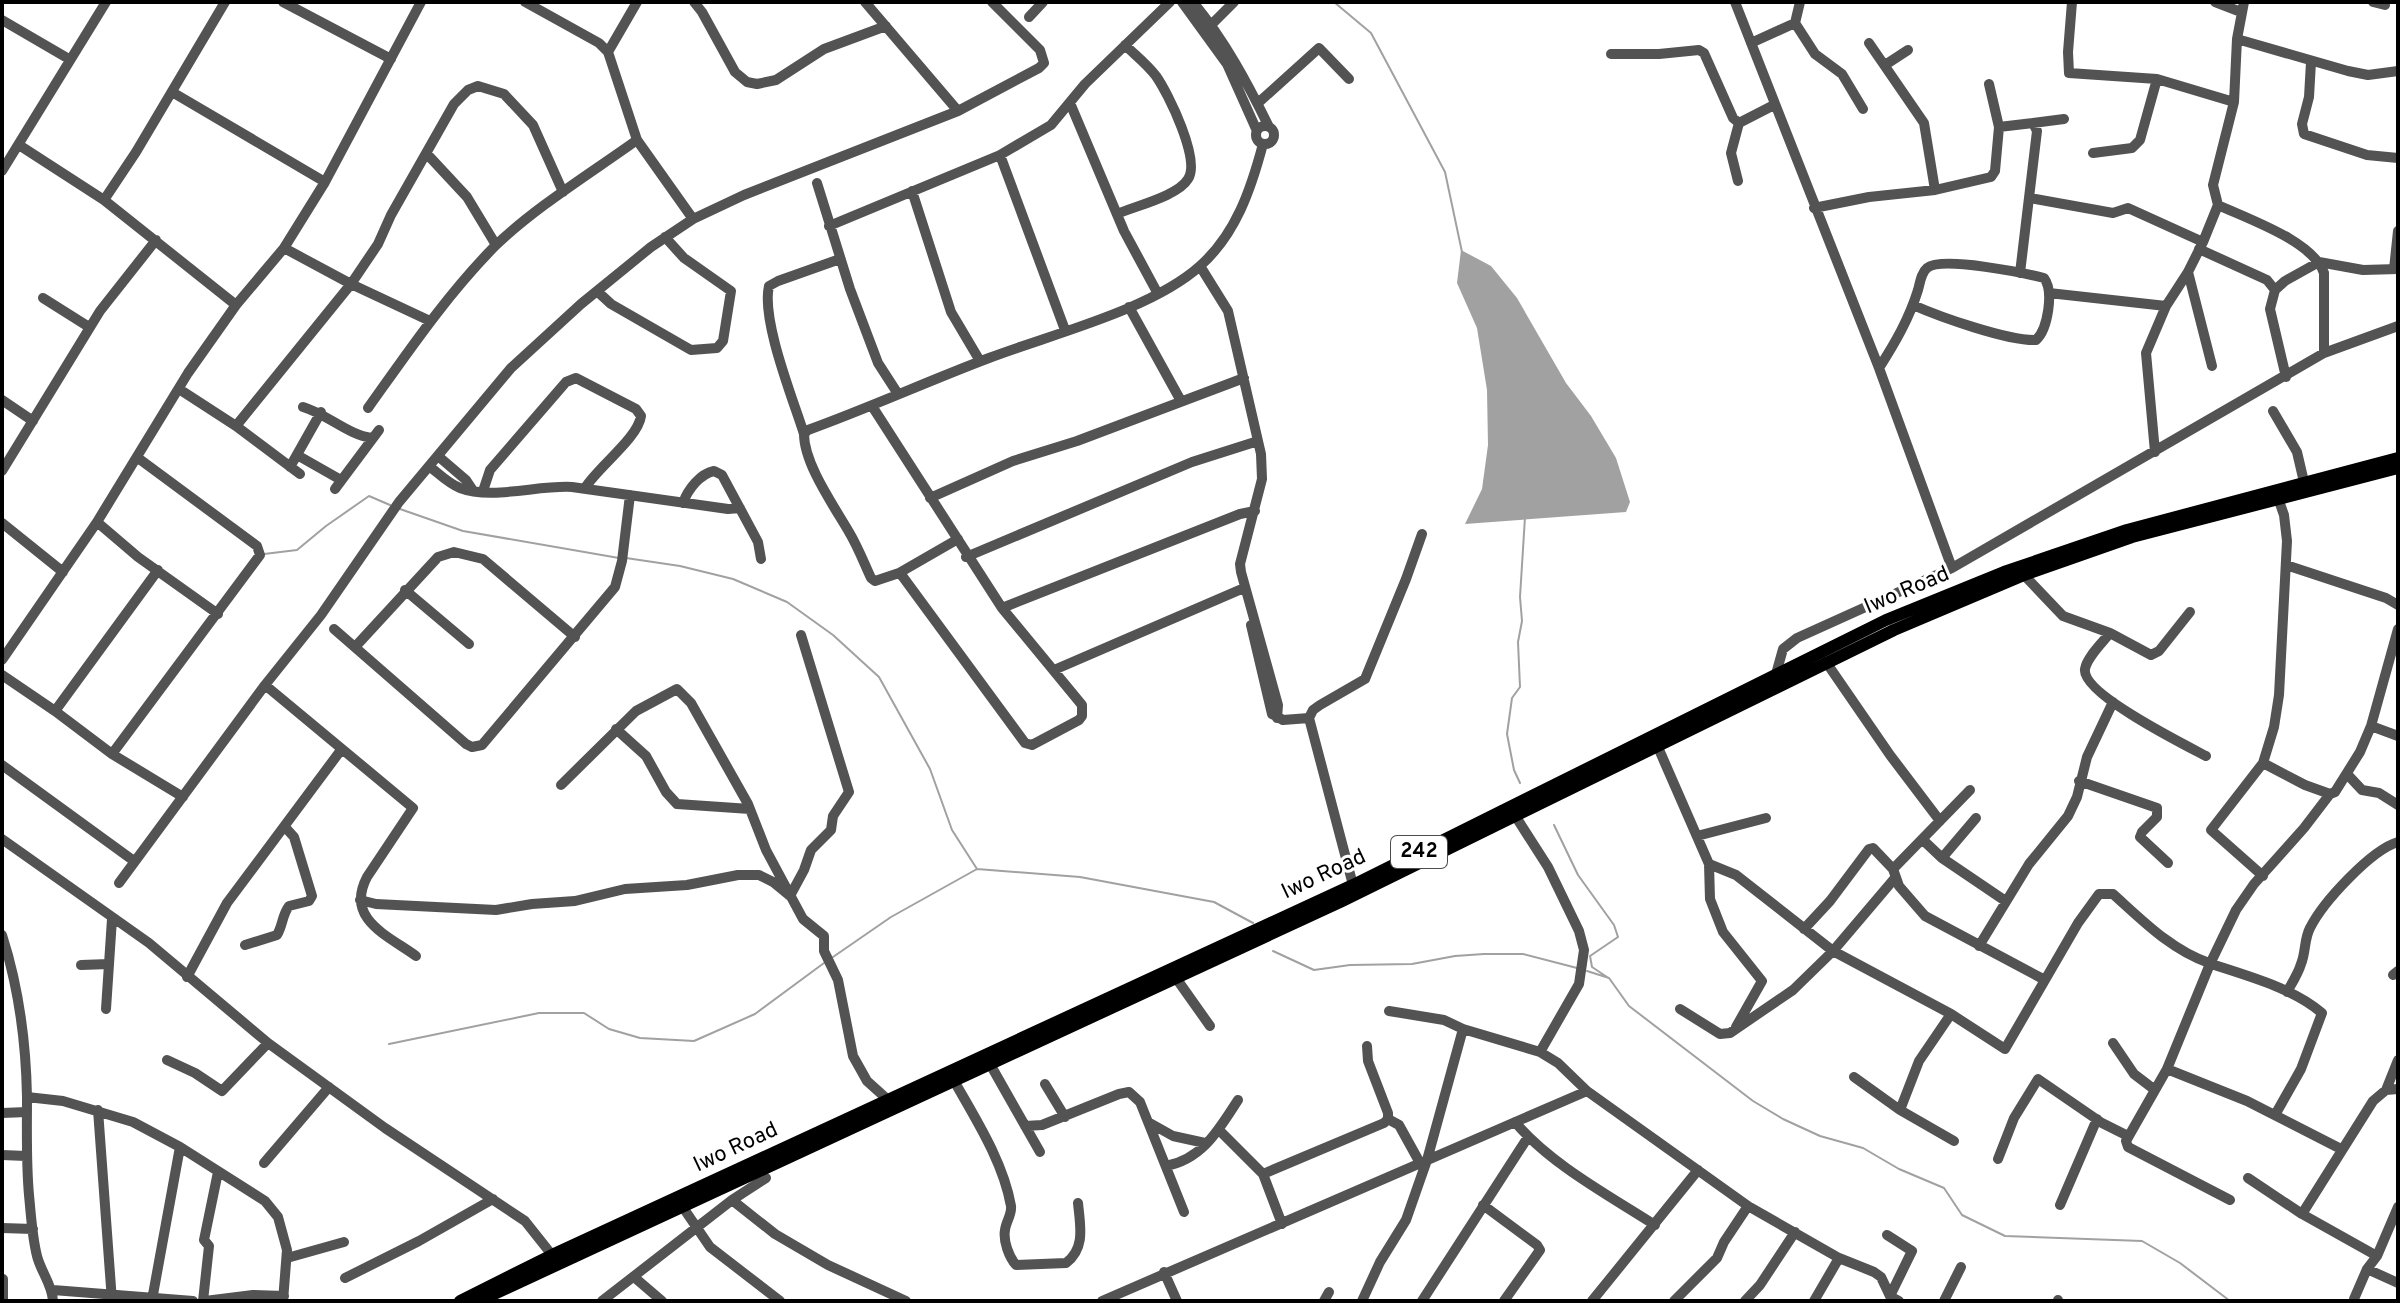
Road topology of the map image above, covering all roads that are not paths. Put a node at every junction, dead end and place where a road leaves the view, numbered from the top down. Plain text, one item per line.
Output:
1 (106, 2) edge
2 (225, 2) edge
3 (283, 2) edge
4 (421, 2) edge
5 (525, 2) edge
6 (637, 2) edge
7 (694, 2) edge
8 (865, 2) edge
9 (992, 2) edge
10 (1043, 2) edge
11 (1170, 2) edge
12 (1182, 2) edge
13 (1193, 2) edge
14 (1234, 2) edge
15 (1735, 2) edge
16 (2072, 2) edge
17 (2215, 2) edge
18 (2373, 2) edge
19 (1800, 3) edge
20 (538, 5) edge
21 (2385, 5) dead end
22 (705, 7) edge
23 (2243, 7) edge
24 (1029, 17) dead end
25 (2, 20) edge
26 (1795, 23) junction
27 (1211, 25) junction
28 (886, 26) junction
29 (2237, 39) junction
30 (1751, 43) junction
31 (1869, 43) dead end
32 (1125, 45) junction
33 (1908, 50) dead end
34 (608, 52) junction
35 (1611, 54) dead end
36 (69, 59) junction
37 (391, 59) junction
38 (2311, 62) junction
39 (1885, 65) junction
40 (2398, 71) edge
41 (1349, 79) dead end
42 (2157, 79) junction
43 (1989, 84) dead end
44 (172, 92) junction
45 (2234, 102) junction
46 (1070, 103) junction
47 (1258, 103) junction
48 (1774, 105) junction
49 (1863, 109) dead end
50 (958, 111) junction
51 (2064, 119) dead end
52 (1739, 123) junction
53 (2033, 123) junction
54 (1269, 127) junction
55 (1999, 127) junction
56 (1257, 131) junction
57 (637, 140) junction
58 (1263, 144) junction
59 (19, 145) junction
60 (2093, 153) dead end
61 (427, 154) junction
62 (1000, 155) junction
63 (2398, 158) edge
64 (2, 171) edge
65 (1738, 181) dead end
66 (325, 182) junction
67 (817, 183) dead end
68 (1935, 190) junction
69 (912, 191) junction
70 (563, 192) junction
71 (2030, 198) junction
72 (104, 200) junction
73 (2218, 205) junction
74 (1814, 208) junction
75 (1117, 214) junction
76 (693, 219) junction
77 (829, 226) junction
78 (2398, 231) edge
79 (665, 237) junction
80 (156, 240) junction
81 (496, 245) junction
82 (2201, 246) junction
83 (284, 248) junction
84 (840, 259) junction
85 (2319, 262) junction
86 (1200, 266) junction
87 (2396, 269) edge
88 (2188, 272) junction
89 (2020, 273) junction
90 (351, 284) junction
91 (2275, 290) junction
92 (598, 292) junction
93 (2049, 293) junction
94 (1158, 294) junction
95 (43, 298) dead end
96 (236, 305) junction
97 (1913, 305) junction
98 (2166, 306) junction
99 (1129, 307) junction
100 (430, 321) junction
101 (2398, 326) edge
102 (89, 327) junction
103 (1065, 330) junction
104 (2324, 353) junction
105 (980, 361) junction
106 (2212, 366) dead end
107 (1879, 368) junction
108 (2286, 377) junction
109 (1244, 378) junction
110 (179, 389) junction
111 (898, 394) junction
112 (2, 400) edge
113 (1181, 401) junction
114 (872, 406) junction
115 (303, 407) dead end
116 (368, 408) dead end
117 (2273, 411) dead end
118 (321, 412) junction
119 (33, 421) junction
120 (236, 426) junction
121 (804, 434) junction
122 (1258, 441) junction
123 (2155, 452) junction
124 (297, 455) junction
125 (438, 456) junction
126 (138, 458) junction
127 (2394, 464) edge
128 (429, 466) junction
129 (290, 467) junction
130 (451, 467) junction
131 (2, 471) edge
132 (300, 474) dead end
133 (443, 477) junction
134 (2304, 482) junction
135 (585, 488) junction
136 (478, 490) junction
137 (630, 495) junction
138 (930, 498) junction
139 (2278, 498) junction
140 (683, 503) junction
141 (740, 508) junction
142 (1255, 511) junction
143 (97, 522) junction
144 (2, 523) edge
145 (1422, 534) dead end
146 (958, 539) junction
147 (966, 557) junction
148 (761, 559) dead end
149 (2286, 565) junction
150 (1952, 568) junction
151 (158, 570) junction
152 (63, 572) junction
153 (899, 573) junction
154 (2024, 575) junction
155 (1244, 588) junction
156 (405, 590) junction
157 (2398, 605) edge
158 (1002, 608) junction
159 (2190, 612) dead end
160 (218, 614) junction
161 (334, 629) dead end
162 (2398, 629) edge
163 (2110, 633) junction
164 (801, 635) dead end
165 (575, 637) junction
166 (469, 644) dead end
167 (355, 647) junction
168 (2, 660) edge
169 (1826, 662) junction
170 (1054, 670) junction
171 (1776, 674) junction
172 (2, 675) edge
173 (265, 685) junction
174 (2113, 702) junction
175 (55, 711) junction
176 (1709, 713) junction
177 (1309, 718) junction
178 (2371, 726) junction
179 (616, 729) junction
180 (2398, 736) edge
181 (1657, 745) junction
182 (341, 750) junction
183 (112, 754) junction
184 (2206, 756) dead end
185 (2263, 763) junction
186 (2, 765) edge
187 (2347, 774) junction
188 (2079, 781) junction
189 (561, 785) dead end
190 (1970, 790) dead end
191 (2330, 794) junction
192 (183, 797) junction
193 (2398, 805) edge
194 (750, 809) junction
195 (1516, 817) junction
196 (1766, 818) dead end
197 (1976, 818) dead end
198 (1940, 821) junction
199 (285, 827) junction
200 (1697, 836) junction
201 (2, 839) edge
202 (1923, 840) junction
203 (2398, 842) edge
204 (1942, 858) junction
205 (134, 861) junction
206 (2168, 863) dead end
207 (1709, 864) junction
208 (1894, 874) junction
209 (2263, 876) junction
210 (119, 883) dead end
211 (1353, 885) junction
212 (790, 896) junction
213 (360, 900) junction
214 (2004, 900) junction
215 (112, 919) junction
216 (1804, 929) junction
217 (2, 935) edge
218 (245, 945) dead end
219 (1979, 946) junction
220 (1833, 951) junction
221 (416, 956) dead end
222 (109, 964) junction
223 (2210, 964) junction
224 (81, 965) dead end
225 (187, 977) junction
226 (1176, 978) junction
227 (2043, 979) junction
228 (2287, 992) junction
229 (1749, 1005) junction
230 (106, 1009) dead end
231 (1680, 1009) dead end
232 (1389, 1011) dead end
233 (1761, 1013) junction
234 (1951, 1014) junction
235 (1210, 1026) dead end
236 (1736, 1027) junction
237 (1463, 1029) junction
238 (1038, 1036) junction
239 (268, 1043) junction
240 (2113, 1043) dead end
241 (1367, 1046) dead end
242 (1540, 1052) junction
243 (167, 1060) dead end
244 (2398, 1060) edge
245 (990, 1064) junction
246 (2167, 1069) junction
247 (1854, 1077) dead end
248 (953, 1079) junction
249 (1045, 1084) dead end
250 (329, 1087) junction
251 (2398, 1089) edge
252 (2155, 1090) junction
253 (2386, 1090) junction
254 (1587, 1091) junction
255 (27, 1097) junction
256 (887, 1099) junction
257 (1238, 1100) dead end
258 (98, 1110) junction
259 (1900, 1110) junction
260 (27, 1112) junction
261 (2, 1113) edge
262 (2275, 1115) junction
263 (1065, 1117) junction
264 (1388, 1119) junction
265 (2097, 1119) junction
266 (1148, 1122) junction
267 (1515, 1122) junction
268 (1025, 1126) junction
269 (1220, 1131) junction
270 (2128, 1136) junction
271 (1528, 1137) junction
272 (1954, 1141) dead end
273 (1205, 1143) junction
274 (180, 1147) junction
275 (2341, 1149) junction
276 (1040, 1152) dead end
277 (2, 1155) edge
278 (26, 1156) junction
279 (1998, 1159) dead end
280 (1424, 1162) junction
281 (264, 1163) dead end
282 (1166, 1166) junction
283 (1698, 1170) junction
284 (218, 1172) junction
285 (1263, 1174) junction
286 (766, 1178) dead end
287 (2248, 1178) dead end
288 (493, 1199) junction
289 (732, 1200) junction
290 (2230, 1200) dead end
291 (1078, 1203) dead end
292 (1483, 1205) junction
293 (2060, 1205) dead end
294 (682, 1206) junction
295 (1748, 1206) junction
296 (2398, 1207) edge
297 (1184, 1212) dead end
298 (2302, 1214) junction
299 (1282, 1224) junction
300 (1655, 1225) junction
301 (696, 1227) junction
302 (2, 1228) edge
303 (33, 1229) junction
304 (1795, 1232) junction
305 (1887, 1235) dead end
306 (344, 1242) dead end
307 (552, 1255) junction
308 (2377, 1256) junction
309 (287, 1258) junction
310 (1839, 1258) junction
311 (1961, 1267) dead end
312 (2367, 1269) junction
313 (1164, 1272) junction
314 (634, 1277) junction
315 (345, 1278) dead end
316 (3, 1279) edge
317 (2398, 1283) edge
318 (53, 1295) edge
319 (1892, 1296) edge
320 (111, 1297) edge
321 (284, 1298) edge
322 (2354, 1299) edge
323 (152, 1300) edge
324 (3, 1301) edge
325 (193, 1301) edge
326 (204, 1301) edge
327 (460, 1301) edge
328 (479, 1301) edge
329 (602, 1301) edge
330 (662, 1301) edge
331 (780, 1301) edge
332 (906, 1301) edge
333 (1102, 1301) edge
334 (1177, 1301) edge
335 (1362, 1301) edge
336 (1422, 1301) edge
337 (1504, 1301) edge
338 (1592, 1301) edge
339 (1674, 1301) edge
340 (1745, 1301) edge
341 (1814, 1301) edge
342 (1876, 1301) edge
343 (1944, 1301) edge

1 - 36 street
2 - 44 street
3 - 37 street
4 - 37 street
5 - 20 street
6 - 34 street
7 - 22 street
8 - 28 street
9 - 50 street
10 - 24 street
11 - 32 street
12 - 56 street
13 - 27 street
14 - 27 street
15 - 30 street
16 - 42 street
17 - 23 street
18 - 21 street
19 - 26 street
20 - 34 street
22 - 28 street
23 - 29 street
25 - 36 street
26 - 30 street
26 - 49 street
27 - 47 street
28 - 50 street
29 - 38 street
29 - 45 street
30 - 48 street
31 - 39 street
32 - 46 street
32 - 75 street
33 - 39 street
34 - 57 street
35 - 52 street
36 - 59 street
37 - 66 street
38 - 40 street
38 - 63 street
39 - 68 street
41 - 47 street
42 - 45 street
42 - 60 street
43 - 55 street
44 - 66 street
44 - 72 street
45 - 73 street
46 - 62 street
46 - 75 street
47 - 54 street
48 - 52 street
48 - 74 street
50 - 76 street
51 - 53 street
52 - 65 street
53 - 55 street
53 - 71 street
54 - 56 street
54 - 58 street
55 - 68 street
56 - 58 street
57 - 70 street
57 - 76 street
58 - 86 street
59 - 64 street
59 - 72 street
61 - 70 street
61 - 81 street
61 - 90 street
62 - 69 street
62 - 103 street
66 - 83 street
67 - 77 street
68 - 74 street
69 - 77 street
69 - 105 street
70 - 81 street
71 - 82 street
71 - 89 street
72 - 80 street
73 - 82 street
73 - 85 street
74 - 107 street
75 - 94 street
76 - 79 street
77 - 84 street
78 - 87 street
79 - 92 street
79 - 92 street
80 - 96 street
80 - 102 street
81 - 100 street
82 - 88 street
82 - 91 street
83 - 90 street
83 - 96 street
84 - 111 street
84 - 121 street
85 - 87 street
85 - 91 street
85 - 104 street
86 - 94 street
86 - 109 street
88 - 98 street
88 - 106 street
89 - 93 street
89 - 97 street
90 - 100 street
90 - 120 street
91 - 108 street
92 - 125 street
93 - 97 street
93 - 98 street
94 - 99 street
95 - 102 street
96 - 110 street
97 - 107 street
98 - 123 street
99 - 103 street
99 - 113 street
100 - 116 street
101 - 104 street
102 - 119 street
103 - 105 street
104 - 108 street
105 - 111 street
107 - 150 street
108 - 123 street
109 - 113 street
109 - 122 street
110 - 120 street
110 - 126 street
111 - 114 street
112 - 119 street
113 - 138 street
114 - 121 street
114 - 138 street
115 - 118 street
117 - 134 street
118 - 124 street
118 - 124 street
119 - 131 street
120 - 129 street
121 - 153 street
122 - 142 street
122 - 147 street
123 - 150 street
124 - 129 street
125 - 128 street
125 - 130 street
126 - 143 street
126 - 160 street
127 - 134 main road, Iwo Road / 242
127 - 139 main road, Iwo Road
128 - 133 street
128 - 173 street
129 - 132 street
130 - 133 street
130 - 136 street
133 - 136 street
134 - 171 main road, Iwo Road / 242
135 - 136 street
135 - 136 street
135 - 137 street
137 - 140 street
137 - 165 street
138 - 146 street
139 - 149 street
139 - 154 main road, Iwo Road
140 - 141 street
140 - 141 street
141 - 148 street
142 - 155 street
142 - 158 street
143 - 151 street
143 - 152 street
144 - 152 street
145 - 177 street
146 - 147 street
146 - 153 street
147 - 158 street
149 - 157 street
149 - 185 street
150 - 171 street
151 - 160 street
151 - 175 street
152 - 168 street
153 - 170 street
154 - 163 street
154 - 169 main road, Iwo Road
155 - 170 street
155 - 177 street
156 - 165 street
156 - 166 street
156 - 167 street
158 - 170 street
159 - 163 street
160 - 183 street
161 - 167 street
162 - 178 street
163 - 174 street
164 - 212 street
165 - 167 street
169 - 176 main road, Iwo Road
169 - 198 street
171 - 176 main road, Iwo Road / 242
172 - 175 street
173 - 182 street
173 - 192 street
174 - 184 street
174 - 188 street
175 - 183 street
176 - 181 main road, Iwo Road
176 - 211 main road, Iwo Road / 242
177 - 211 street
178 - 180 street
178 - 187 street
179 - 189 street
179 - 194 street
179 - 194 street
181 - 195 main road, Iwo Road
181 - 200 street
182 - 199 street
182 - 213 street
183 - 192 street
185 - 191 street
185 - 209 street
186 - 205 street
187 - 191 street
187 - 193 street
188 - 206 street
188 - 214 street
190 - 198 street
191 - 209 street
192 - 205 street
194 - 212 street
195 - 226 main road, Iwo Road
195 - 242 street
196 - 200 street
197 - 204 street
198 - 202 street
199 - 218 street
199 - 225 street
200 - 207 street
201 - 215 street
202 - 204 street
202 - 208 street
203 - 228 street
204 - 214 street
205 - 210 street
207 - 216 street
207 - 229 street
208 - 216 street
208 - 219 street
208 - 220 street
209 - 223 street
211 - 238 main road, Iwo Road / 242
212 - 213 street
212 - 256 street
213 - 221 street
214 - 219 street
215 - 222 street
215 - 225 street
216 - 220 street
217 - 255 street
219 - 227 street
220 - 233 street
220 - 234 street
222 - 224 street
222 - 230 street
223 - 227 street
223 - 228 street
223 - 246 street
225 - 239 street
226 - 235 street
226 - 238 main road, Iwo Road
227 - 234 street
228 - 262 street
229 - 233 street
229 - 236 street
231 - 236 street
232 - 237 street
233 - 236 street
234 - 259 street
237 - 242 street
237 - 280 street
238 - 245 main road, Iwo Road
238 - 256 main road, Iwo Road / 242
239 - 243 street
239 - 250 street
240 - 252 street
241 - 264 street
242 - 254 street
244 - 253 street
245 - 248 main road, Iwo Road
245 - 268 street
246 - 252 street
246 - 262 street
247 - 259 street
248 - 291 street
248 - 294 main road, Iwo Road
249 - 263 street
250 - 281 street
250 - 288 street
251 - 253 street
252 - 270 street
253 - 275 street
254 - 267 street
254 - 283 street
255 - 258 street
255 - 260 street
256 - 307 main road, Iwo Road / 242
257 - 269 street
258 - 274 street
258 - 320 street
259 - 272 street
260 - 261 street
260 - 278 street
262 - 275 street
263 - 266 street
263 - 268 street
264 - 280 street
264 - 285 street
265 - 270 street
265 - 279 street
265 - 293 street
266 - 273 street
266 - 282 street
267 - 271 street
267 - 280 street
268 - 276 street
269 - 273 street
269 - 285 street
270 - 290 street
271 - 292 street
271 - 300 street
273 - 282 street
274 - 284 street
274 - 323 street
275 - 298 street
277 - 278 street
278 - 303 street
280 - 299 street
280 - 335 street
282 - 297 street
283 - 295 street
283 - 300 street
284 - 309 street
284 - 326 street
285 - 299 street
286 - 289 street
287 - 298 street
288 - 307 street
288 - 315 street
289 - 301 street
289 - 332 street
292 - 336 street
292 - 337 street
294 - 301 street
294 - 328 main road, Iwo Road
295 - 304 street
295 - 339 street
296 - 308 street
298 - 308 street
299 - 313 street
300 - 338 street
301 - 314 street
301 - 331 street
302 - 303 street
303 - 318 street
304 - 310 street
304 - 340 street
305 - 319 street
306 - 309 street
307 - 327 main road, Iwo Road / 242
308 - 312 street
309 - 321 street
310 - 319 street
310 - 341 street
311 - 343 street
312 - 317 street
312 - 322 street
313 - 333 street
313 - 334 street
314 - 329 street
314 - 330 street
316 - 324 street
318 - 320 street
319 - 342 street
320 - 323 street
321 - 326 street
323 - 325 street

